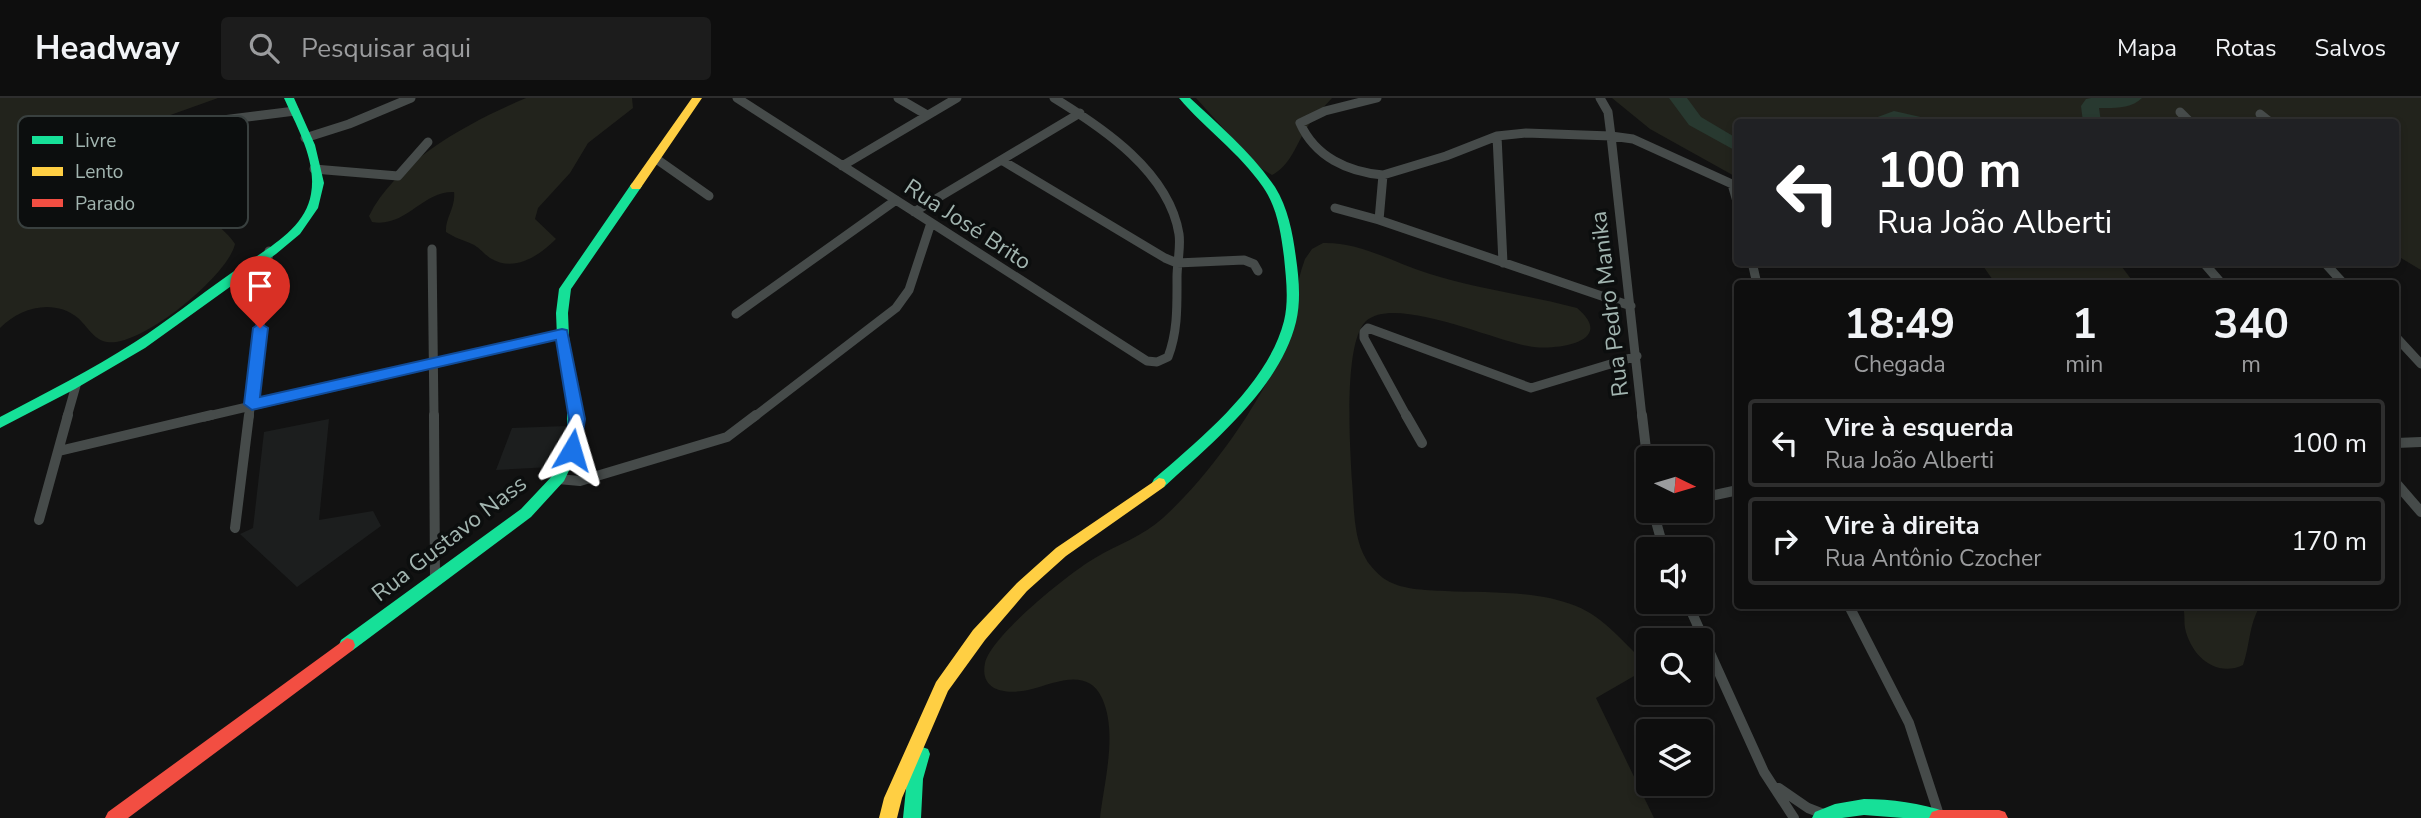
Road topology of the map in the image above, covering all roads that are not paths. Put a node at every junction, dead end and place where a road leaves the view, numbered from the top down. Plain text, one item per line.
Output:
1 (411, 98) edge
2 (696, 98) edge
3 (737, 98) edge
4 (898, 98) edge
5 (957, 98) edge
6 (1054, 98) edge
7 (1184, 98) edge
8 (1377, 98) edge
9 (1601, 98) edge
10 (292, 105) edge
11 (2180, 112) dead end
12 (1080, 113) junction
13 (2260, 114) dead end
14 (927, 115) junction
15 (227, 116) edge
16 (2187, 119) edge
17 (2266, 119) edge
18 (1497, 136) junction
19 (1611, 136) junction
20 (305, 138) junction
21 (428, 142) dead end
22 (655, 158) junction
23 (1003, 161) junction
24 (842, 166) junction
25 (314, 169) junction
26 (1383, 175) junction
27 (1734, 191) edge
28 (709, 196) dead end
29 (896, 201) junction
30 (1335, 208) dead end
31 (914, 212) junction
32 (1379, 220) junction
33 (931, 223) junction
34 (432, 249) dead end
35 (269, 251) junction
36 (1177, 263) junction
37 (1503, 263) junction
38 (2206, 266) edge
39 (2328, 266) edge
40 (1258, 271) dead end
41 (2219, 280) edge
42 (2340, 280) edge
43 (1631, 306) junction
44 (736, 314) dead end
45 (562, 334) junction
46 (2399, 340) edge
47 (1637, 356) junction
48 (432, 362) junction
49 (2421, 364) edge
50 (77, 382) junction
51 (252, 404) junction
52 (0, 422) edge
53 (2421, 442) edge
54 (1422, 443) dead end
55 (2399, 443) edge
56 (1646, 446) edge
57 (59, 451) junction
58 (558, 479) junction
59 (2399, 486) edge
60 (1734, 490) edge
61 (1713, 495) edge
62 (2421, 512) edge
63 (39, 520) dead end
64 (235, 528) dead end
65 (435, 579) junction
66 (1851, 609) edge
67 (1692, 614) edge
68 (934, 706) junction
69 (1764, 772) junction
70 (1824, 816) edge
71 (114, 818) edge
72 (888, 818) edge
73 (912, 818) edge
74 (1794, 818) edge
75 (1939, 818) edge
76 (1999, 818) edge

1 - 20 street
2 - 22 main road
3 - 24 street, Rua José Brito
4 - 14 street
5 - 14 street
6 - 12 street
7 - 68 main road
8 - 26 street
9 - 19 street, Rua Pedro Manika
10 - 15 street
10 - 20 main road
11 - 16 street
12 - 23 street
12 - 36 street
13 - 17 street
14 - 24 street
18 - 19 street
18 - 26 street
18 - 37 street
19 - 27 street
19 - 43 street, Rua Pedro Manika
20 - 25 main road
21 - 25 street
22 - 28 street
22 - 45 main road
23 - 31 street
23 - 36 street
24 - 29 street, Rua José Brito
25 - 35 main road
26 - 32 street
29 - 31 street, Rua José Brito
29 - 44 street
30 - 32 street
31 - 33 street, Rua José Brito
32 - 37 street
33 - 36 street, Rua José Brito
33 - 58 street, Rua Gustavo Nass
34 - 48 street
35 - 50 main road
35 - 51 street
36 - 40 street
37 - 43 street
38 - 41 street
39 - 42 street
43 - 47 street, Rua Pedro Manika
45 - 48 street
45 - 58 main road
46 - 49 street
47 - 54 street
47 - 56 street, Rua Pedro Manika
48 - 51 street
48 - 65 street
50 - 52 main road
50 - 57 street
51 - 57 street
51 - 64 street
53 - 55 street
57 - 63 street
58 - 65 main road, Rua Gustavo Nass
59 - 62 street
60 - 61 street
65 - 71 main road, Rua Gustavo Nass
66 - 75 street
67 - 69 street
68 - 72 main road
68 - 73 main road
69 - 70 street
69 - 74 street
70 - 75 main road
75 - 76 main road

